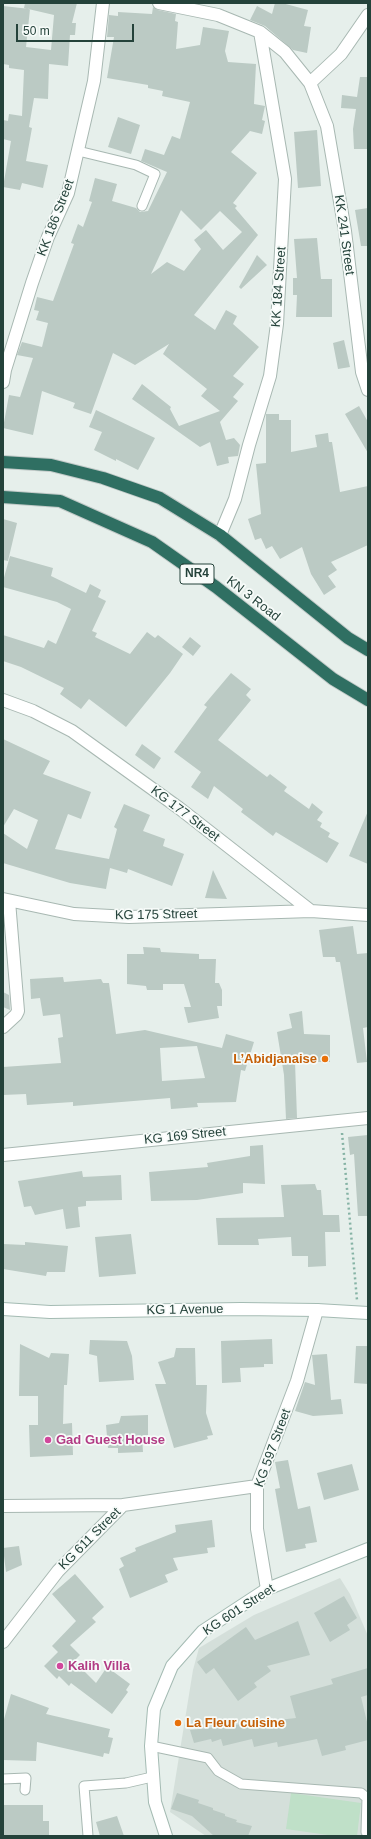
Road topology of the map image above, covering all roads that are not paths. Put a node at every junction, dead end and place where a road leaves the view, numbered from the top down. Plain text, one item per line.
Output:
1 (103, 3) edge
2 (159, 3) edge
3 (368, 15) edge
4 (260, 32) junction
5 (310, 83) junction
6 (78, 151) junction
7 (142, 206) dead end
8 (3, 382) edge
9 (368, 390) edge
10 (3, 462) edge
11 (3, 497) edge
12 (220, 536) junction
13 (368, 650) edge
14 (3, 700) edge
15 (368, 700) edge
16 (6, 900) edge
17 (310, 911) junction
18 (368, 915) edge
19 (3, 1027) edge
20 (368, 1118) edge
21 (3, 1155) edge
22 (3, 1309) edge
23 (317, 1310) junction
24 (368, 1313) edge
25 (257, 1486) junction
26 (123, 1505) junction
27 (3, 1506) edge
28 (368, 1549) edge
29 (267, 1589) junction
30 (3, 1642) edge
31 (151, 1746) junction
32 (152, 1777) junction
33 (3, 1779) edge
34 (26, 1790) dead end
35 (366, 1832) dead end
36 (88, 1836) edge
37 (166, 1836) edge

1 - 6 street, KK 186 Street
2 - 4 street, KK 241 Street
3 - 5 street
4 - 5 street, KK 241 Street
4 - 12 street, KK 184 Street
5 - 9 street, KK 241 Street
6 - 7 lane
6 - 8 street, KK 186 Street
10 - 12 highway
11 - 15 highway, KN 3 Road / NR4
12 - 13 highway
14 - 17 street, KG 177 Street
16 - 17 street, KG 175 Street
16 - 19 street
17 - 18 street
20 - 21 street, KG 169 Street
22 - 23 street, KG 1 Avenue
23 - 24 street, KG 1 Avenue
23 - 25 street, KG 597 Street
25 - 26 street, KG 611 Street
25 - 29 street, KG 597 Street
26 - 27 street
26 - 30 street, KG 611 Street
28 - 29 street, KG 601 Street
29 - 31 street, KG 601 Street
31 - 32 street, KG 601 Street
31 - 35 lane
32 - 36 lane
32 - 37 street, KG 601 Street
33 - 34 lane

